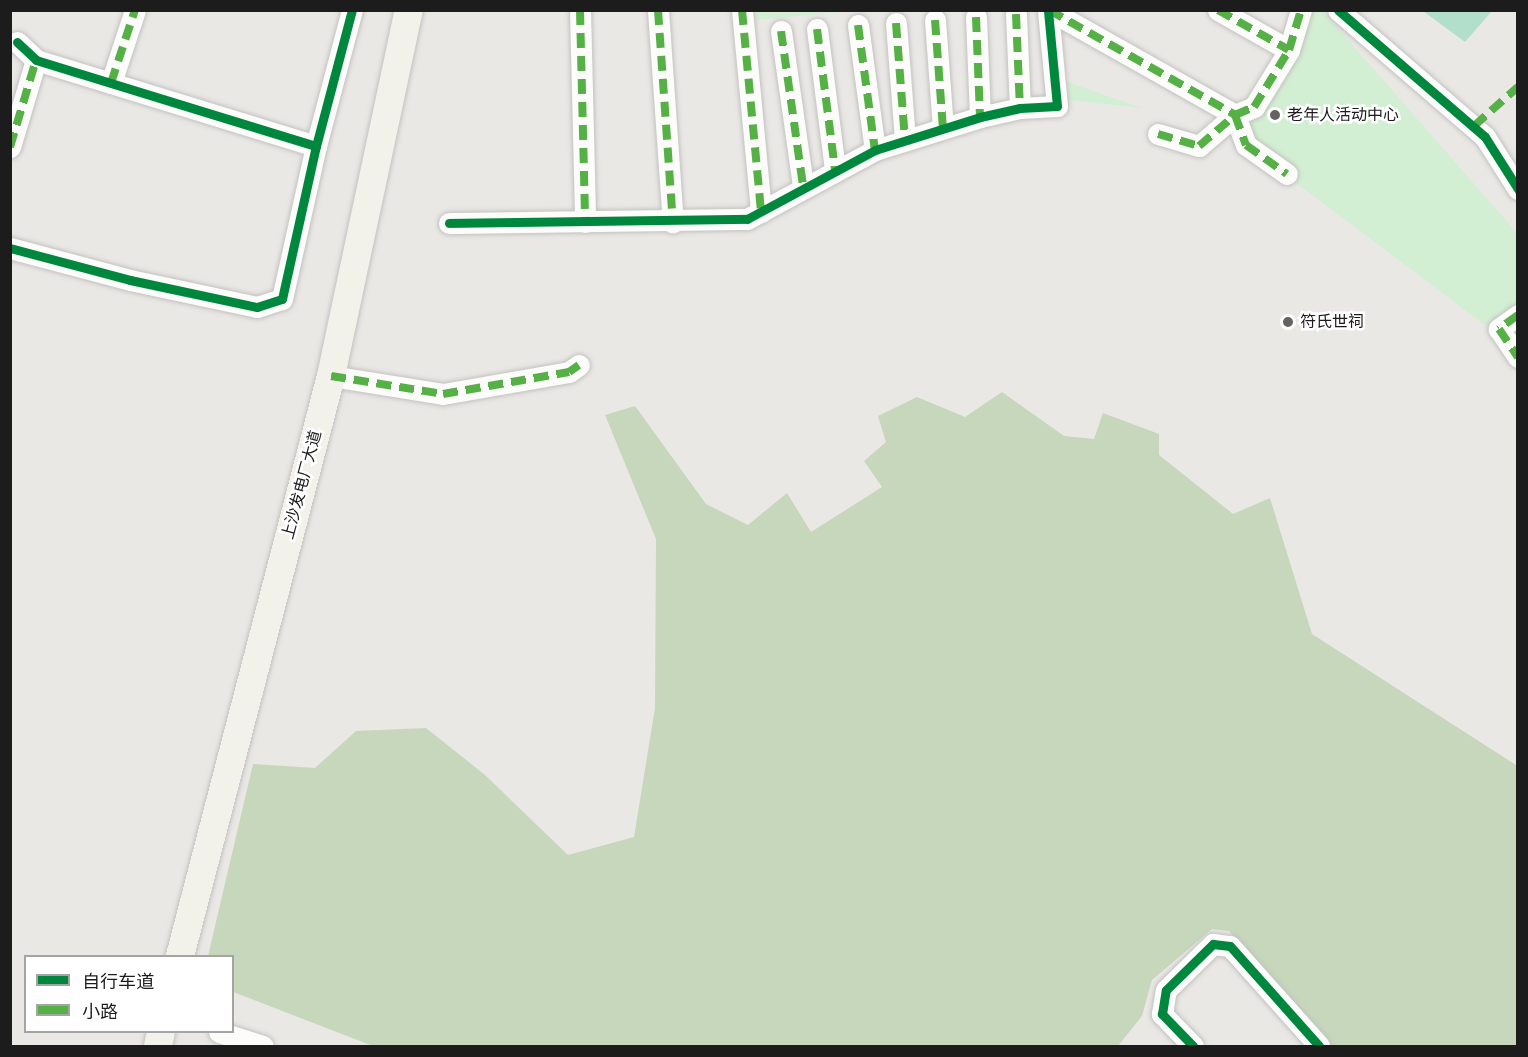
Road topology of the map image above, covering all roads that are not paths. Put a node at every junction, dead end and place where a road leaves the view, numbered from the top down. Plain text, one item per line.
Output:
1 (135, 10) edge
2 (352, 10) edge
3 (409, 10) edge
4 (580, 10) edge
5 (658, 10) edge
6 (742, 10) edge
7 (1049, 10) edge
8 (1218, 10) edge
9 (1301, 10) edge
10 (1338, 10) edge
11 (1016, 14) dead end
12 (976, 16) dead end
13 (935, 20) dead end
14 (896, 23) dead end
15 (858, 25) dead end
16 (817, 29) dead end
17 (781, 31) dead end
18 (17, 42) dead end
19 (1289, 50) junction
20 (36, 60) junction
21 (111, 83) junction
22 (1020, 108) junction
23 (1235, 115) junction
24 (980, 117) junction
25 (943, 128) junction
26 (1158, 134) dead end
27 (905, 141) junction
28 (316, 146) junction
29 (10, 147) edge
30 (875, 150) junction
31 (835, 170) junction
32 (1287, 174) dead end
33 (803, 186) junction
34 (1518, 189) edge
35 (761, 212) junction
36 (585, 222) junction
37 (673, 222) junction
38 (449, 223) dead end
39 (10, 248) edge
40 (1518, 315) edge
41 (1518, 357) edge
42 (579, 365) dead end
43 (331, 376) junction
44 (181, 955) edge
45 (222, 1033) edge
46 (262, 1047) edge
47 (1193, 1047) edge
48 (1319, 1047) edge

1 - 21 street
2 - 28 street
3 - 43 main road, 上沙发电厂大道
4 - 36 street
5 - 37 street
6 - 35 street
7 - 22 street
7 - 23 street
8 - 19 street
9 - 19 street
10 - 34 street
11 - 22 street
12 - 24 street
13 - 25 street
14 - 27 street
15 - 30 street
16 - 31 street
17 - 33 street
18 - 20 street
19 - 23 street
20 - 21 street
20 - 29 street
21 - 28 street
22 - 24 street
23 - 26 street
23 - 32 street
24 - 25 street
25 - 27 street
27 - 30 street
28 - 39 street
30 - 31 street
31 - 33 street
33 - 35 street
35 - 37 street
36 - 37 street
36 - 38 street
40 - 41 street
42 - 43 street
43 - 44 main road, 上沙发电厂大道
45 - 46 street
47 - 48 street

